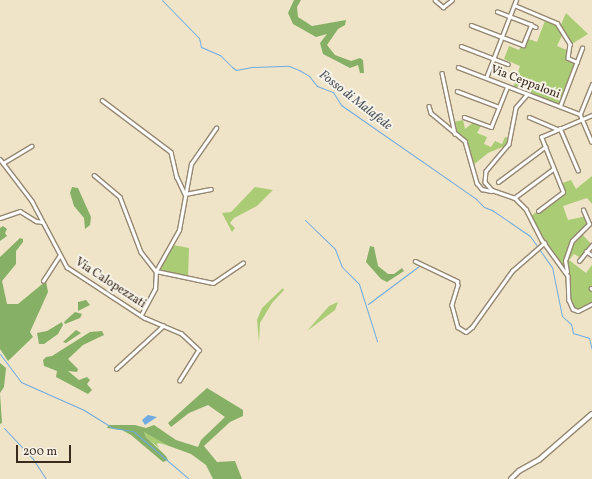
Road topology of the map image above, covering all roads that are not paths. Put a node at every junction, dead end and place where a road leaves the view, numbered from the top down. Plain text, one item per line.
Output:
1 (435, 0) edge
2 (452, 0) edge
3 (516, 0) edge
4 (514, 5) junction
5 (497, 12) dead end
6 (509, 16) junction
7 (470, 25) dead end
8 (531, 25) junction
9 (536, 27) dead end
10 (502, 37) junction
11 (461, 46) dead end
12 (582, 48) dead end
13 (494, 58) junction
14 (577, 62) junction
15 (508, 64) dead end
16 (458, 67) dead end
17 (442, 73) dead end
18 (486, 78) junction
19 (592, 84) edge
20 (507, 87) junction
21 (457, 91) dead end
22 (528, 94) junction
23 (102, 100) dead end
24 (429, 106) dead end
25 (560, 106) junction
26 (499, 107) junction
27 (580, 114) junction
28 (592, 115) edge
29 (464, 117) dead end
30 (529, 118) dead end
31 (582, 119) junction
32 (216, 128) dead end
33 (559, 129) junction
34 (456, 134) junction
35 (592, 142) edge
36 (31, 146) dead end
37 (545, 147) junction
38 (0, 158) edge
39 (3, 163) junction
40 (553, 169) junction
41 (578, 170) dead end
42 (94, 175) dead end
43 (498, 182) dead end
44 (211, 190) dead end
45 (492, 190) junction
46 (185, 194) junction
47 (514, 198) junction
48 (538, 210) dead end
49 (583, 210) dead end
50 (0, 218) edge
51 (42, 222) junction
52 (544, 243) junction
53 (592, 246) edge
54 (586, 251) junction
55 (592, 255) edge
56 (59, 256) junction
57 (416, 261) dead end
58 (579, 261) dead end
59 (243, 263) dead end
60 (156, 270) junction
61 (568, 276) junction
62 (43, 280) dead end
63 (592, 304) edge
64 (141, 315) junction
65 (163, 325) junction
66 (116, 369) dead end
67 (180, 381) dead end
68 (592, 414) edge
69 (511, 479) edge

1 - 2 street
3 - 4 street
4 - 6 street
4 - 14 street
5 - 6 street
6 - 8 street
6 - 10 street
7 - 10 street
8 - 9 street
8 - 10 street
10 - 13 street
11 - 13 street
12 - 14 street
13 - 15 street
13 - 18 street
14 - 25 street
16 - 18 street, Via Ceppaloni
17 - 34 street
18 - 20 street, Via Ceppaloni
19 - 27 street
20 - 22 street, Via Ceppaloni
20 - 26 street
21 - 26 street
22 - 25 street, Via Ceppaloni
22 - 45 street
23 - 46 street
24 - 34 street
25 - 27 street, Via Ceppaloni
26 - 29 street
27 - 31 street
28 - 31 street
30 - 33 street
31 - 33 street
31 - 35 street
32 - 46 street
33 - 37 street
33 - 41 street
34 - 45 street
36 - 39 street
37 - 40 street
37 - 43 street
38 - 39 street, Via Calopezzati
39 - 51 street, Via Calopezzati
40 - 47 street
40 - 48 street
42 - 60 street
44 - 46 street
45 - 47 street
46 - 60 street
47 - 52 street
49 - 61 street
50 - 51 street
51 - 56 street, Via Calopezzati
52 - 57 street
52 - 61 street
53 - 54 street
54 - 55 street
54 - 58 street
56 - 62 street
56 - 64 street, Via Calopezzati
59 - 60 street
60 - 64 street
61 - 63 street
64 - 65 street, Via Calopezzati
65 - 66 street
65 - 67 street, Via Calopezzati
68 - 69 main road

